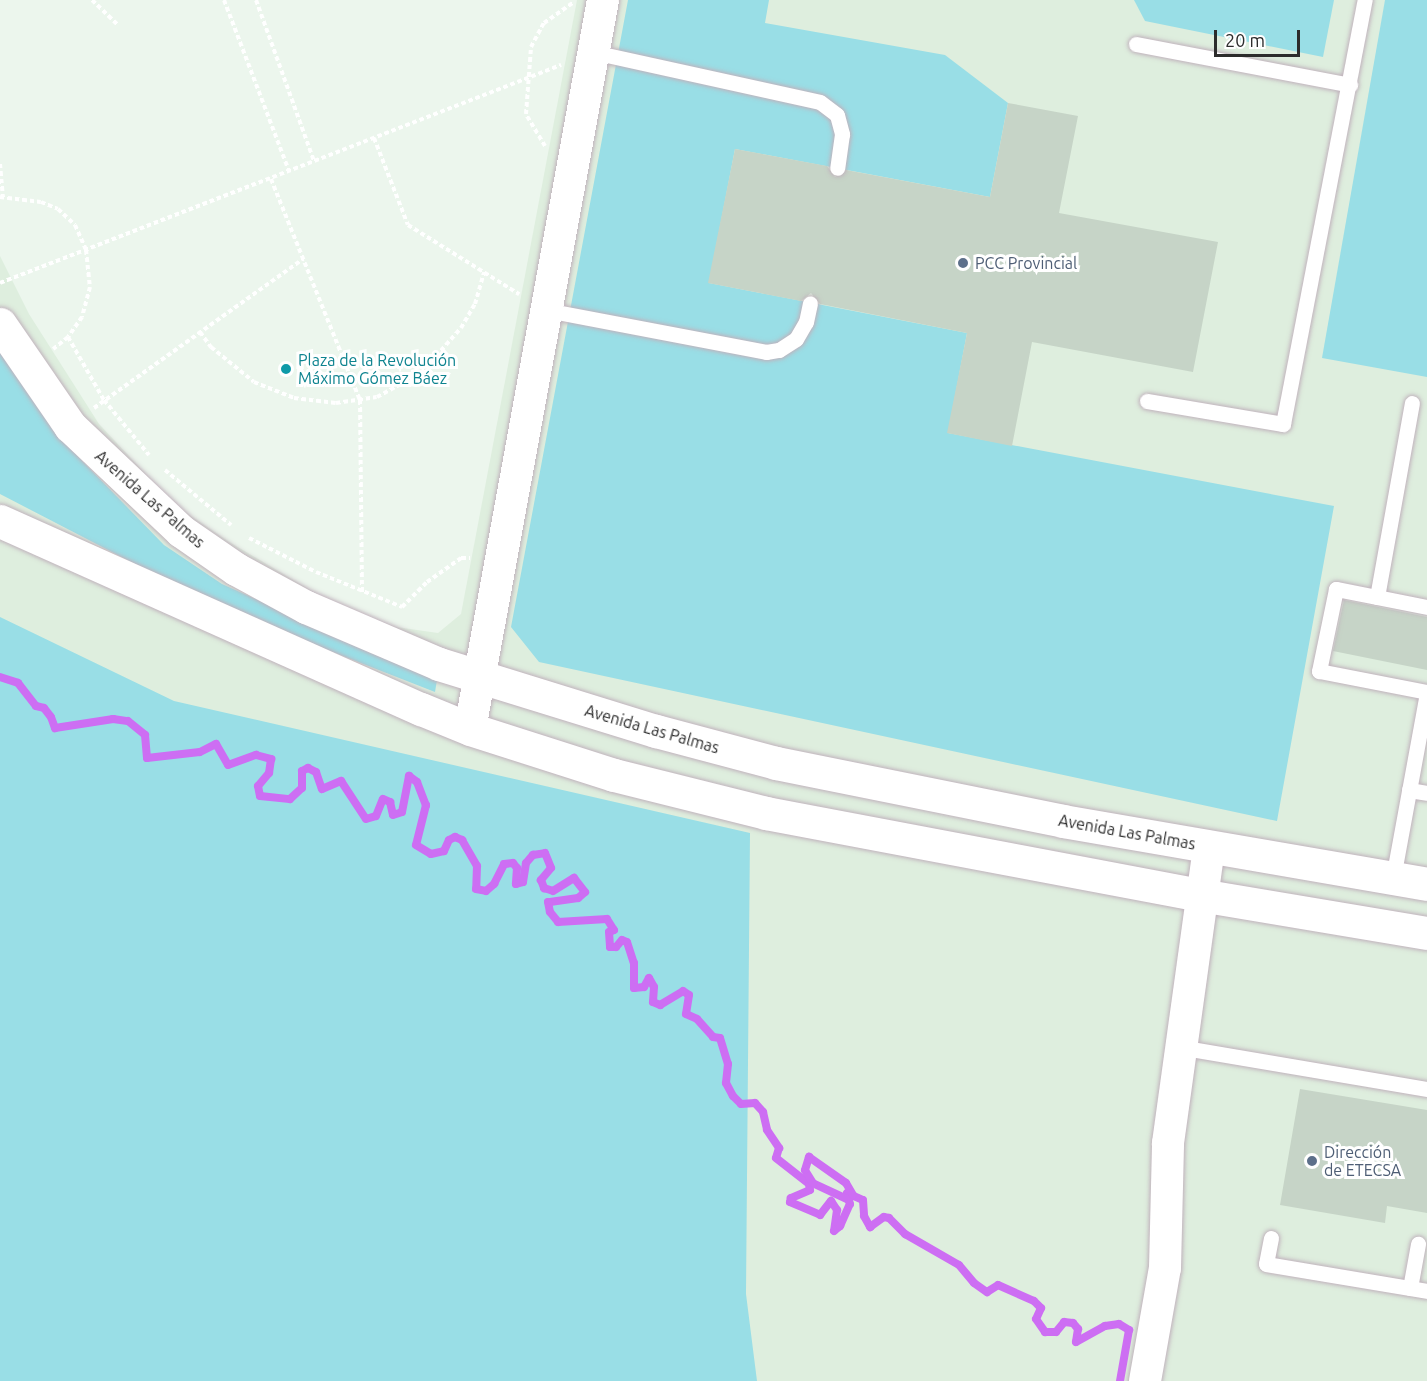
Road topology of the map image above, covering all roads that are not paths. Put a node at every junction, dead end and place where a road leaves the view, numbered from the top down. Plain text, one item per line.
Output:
1 (603, 0) edge
2 (1365, 0) edge
3 (1136, 44) dead end
4 (593, 52) junction
5 (1350, 85) junction
6 (837, 168) dead end
7 (810, 303) dead end
8 (546, 310) junction
9 (0, 324) edge
10 (1147, 401) dead end
11 (1412, 403) dead end
12 (0, 521) edge
13 (1377, 597) junction
14 (1427, 607) edge
15 (478, 678) junction
16 (1427, 693) edge
17 (470, 729) junction
18 (1408, 789) junction
19 (1427, 793) edge
20 (1209, 847) junction
21 (1393, 878) junction
22 (1427, 884) edge
23 (1200, 896) junction
24 (1427, 933) edge
25 (1179, 1047) junction
26 (1427, 1089) edge
27 (1271, 1238) dead end
28 (1418, 1244) dead end
29 (1410, 1288) junction
30 (1427, 1291) edge
31 (1146, 1381) edge

1 - 4 street
2 - 5 lane
3 - 5 lane
4 - 6 lane
4 - 8 street
5 - 10 lane
7 - 8 lane
8 - 15 street
9 - 15 street, Avenida Las Palmas
11 - 13 lane
12 - 17 street
13 - 14 lane
13 - 16 lane
15 - 17 street
15 - 20 street, Avenida Las Palmas
16 - 18 lane
17 - 23 street
18 - 19 lane
18 - 21 lane
20 - 21 street, Avenida Las Palmas
20 - 23 street
21 - 22 street, Avenida Las Palmas
23 - 24 street
23 - 25 street
25 - 26 lane
25 - 31 street
27 - 29 lane
28 - 29 lane
29 - 30 lane

